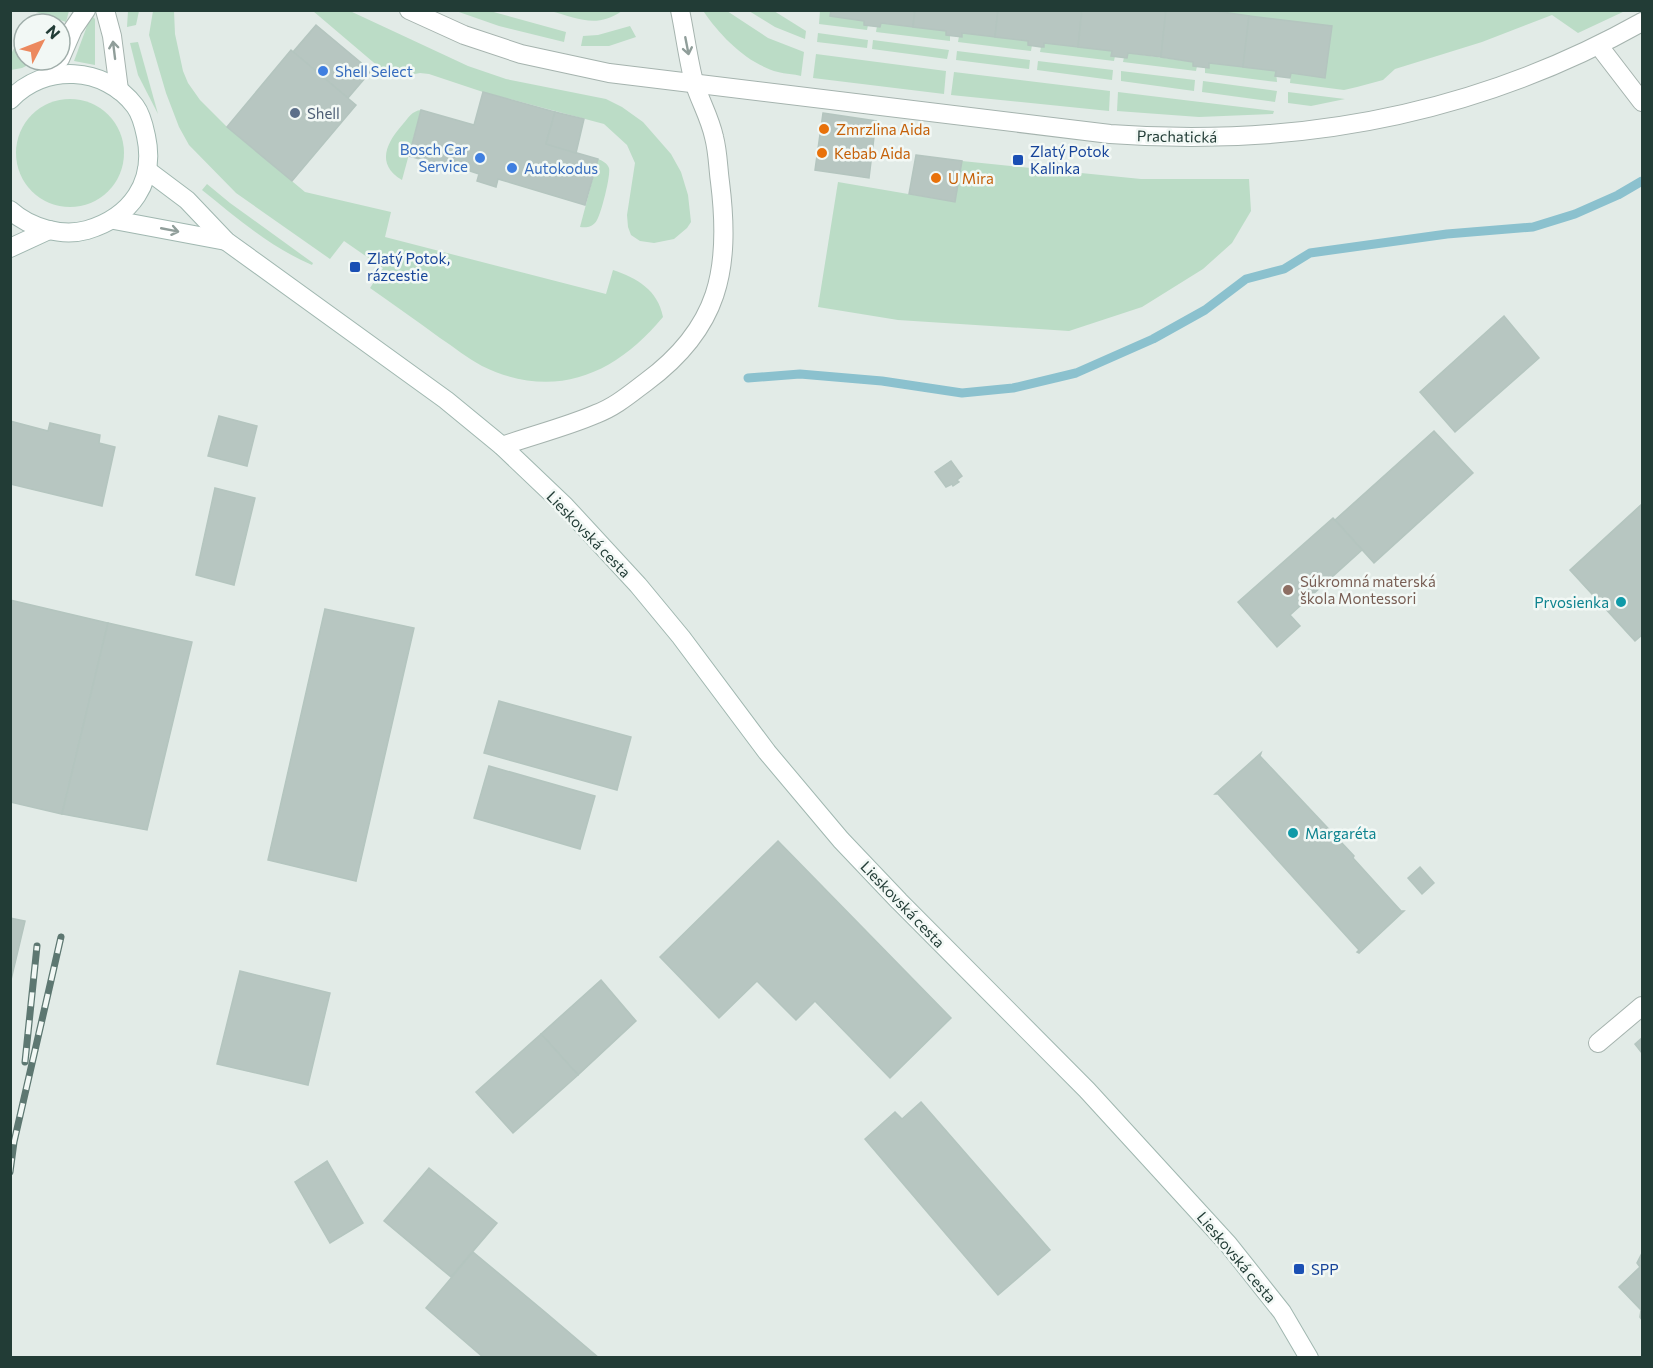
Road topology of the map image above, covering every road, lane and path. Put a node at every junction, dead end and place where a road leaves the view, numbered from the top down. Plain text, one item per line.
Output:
1 (86, 10) edge
2 (105, 10) edge
3 (409, 10) edge
4 (680, 10) edge
5 (1642, 22) edge
6 (72, 31) edge
7 (1599, 46) junction
8 (52, 72) edge
9 (49, 76) junction
10 (694, 82) junction
11 (119, 90) junction
12 (10, 100) edge
13 (1642, 102) edge
14 (147, 170) junction
15 (10, 210) edge
16 (114, 220) junction
17 (49, 230) junction
18 (226, 241) junction
19 (10, 248) edge
20 (502, 446) junction
21 (1642, 1006) edge
22 (1598, 1043) dead end
23 (1309, 1358) edge

1 - 6 street
11 -> 2 street
3 - 10 street, Prachatická
4 -> 10 street
5 - 7 street, Prachatická
7 - 10 street, Prachatická
7 - 13 street
8 - 9 street
9 - 11 street, Lieskovská cesta
9 - 12 street, Lieskovská cesta
10 - 20 street
11 - 14 street, Lieskovská cesta
14 - 16 street, Lieskovská cesta
14 - 18 street, Lieskovská cesta
15 - 17 street, Lieskovská cesta
16 - 17 street, Lieskovská cesta
16 -> 18 street, Lieskovská cesta
17 - 19 street
18 - 20 street, Lieskovská cesta
20 - 23 street, Lieskovská cesta
21 - 22 street

